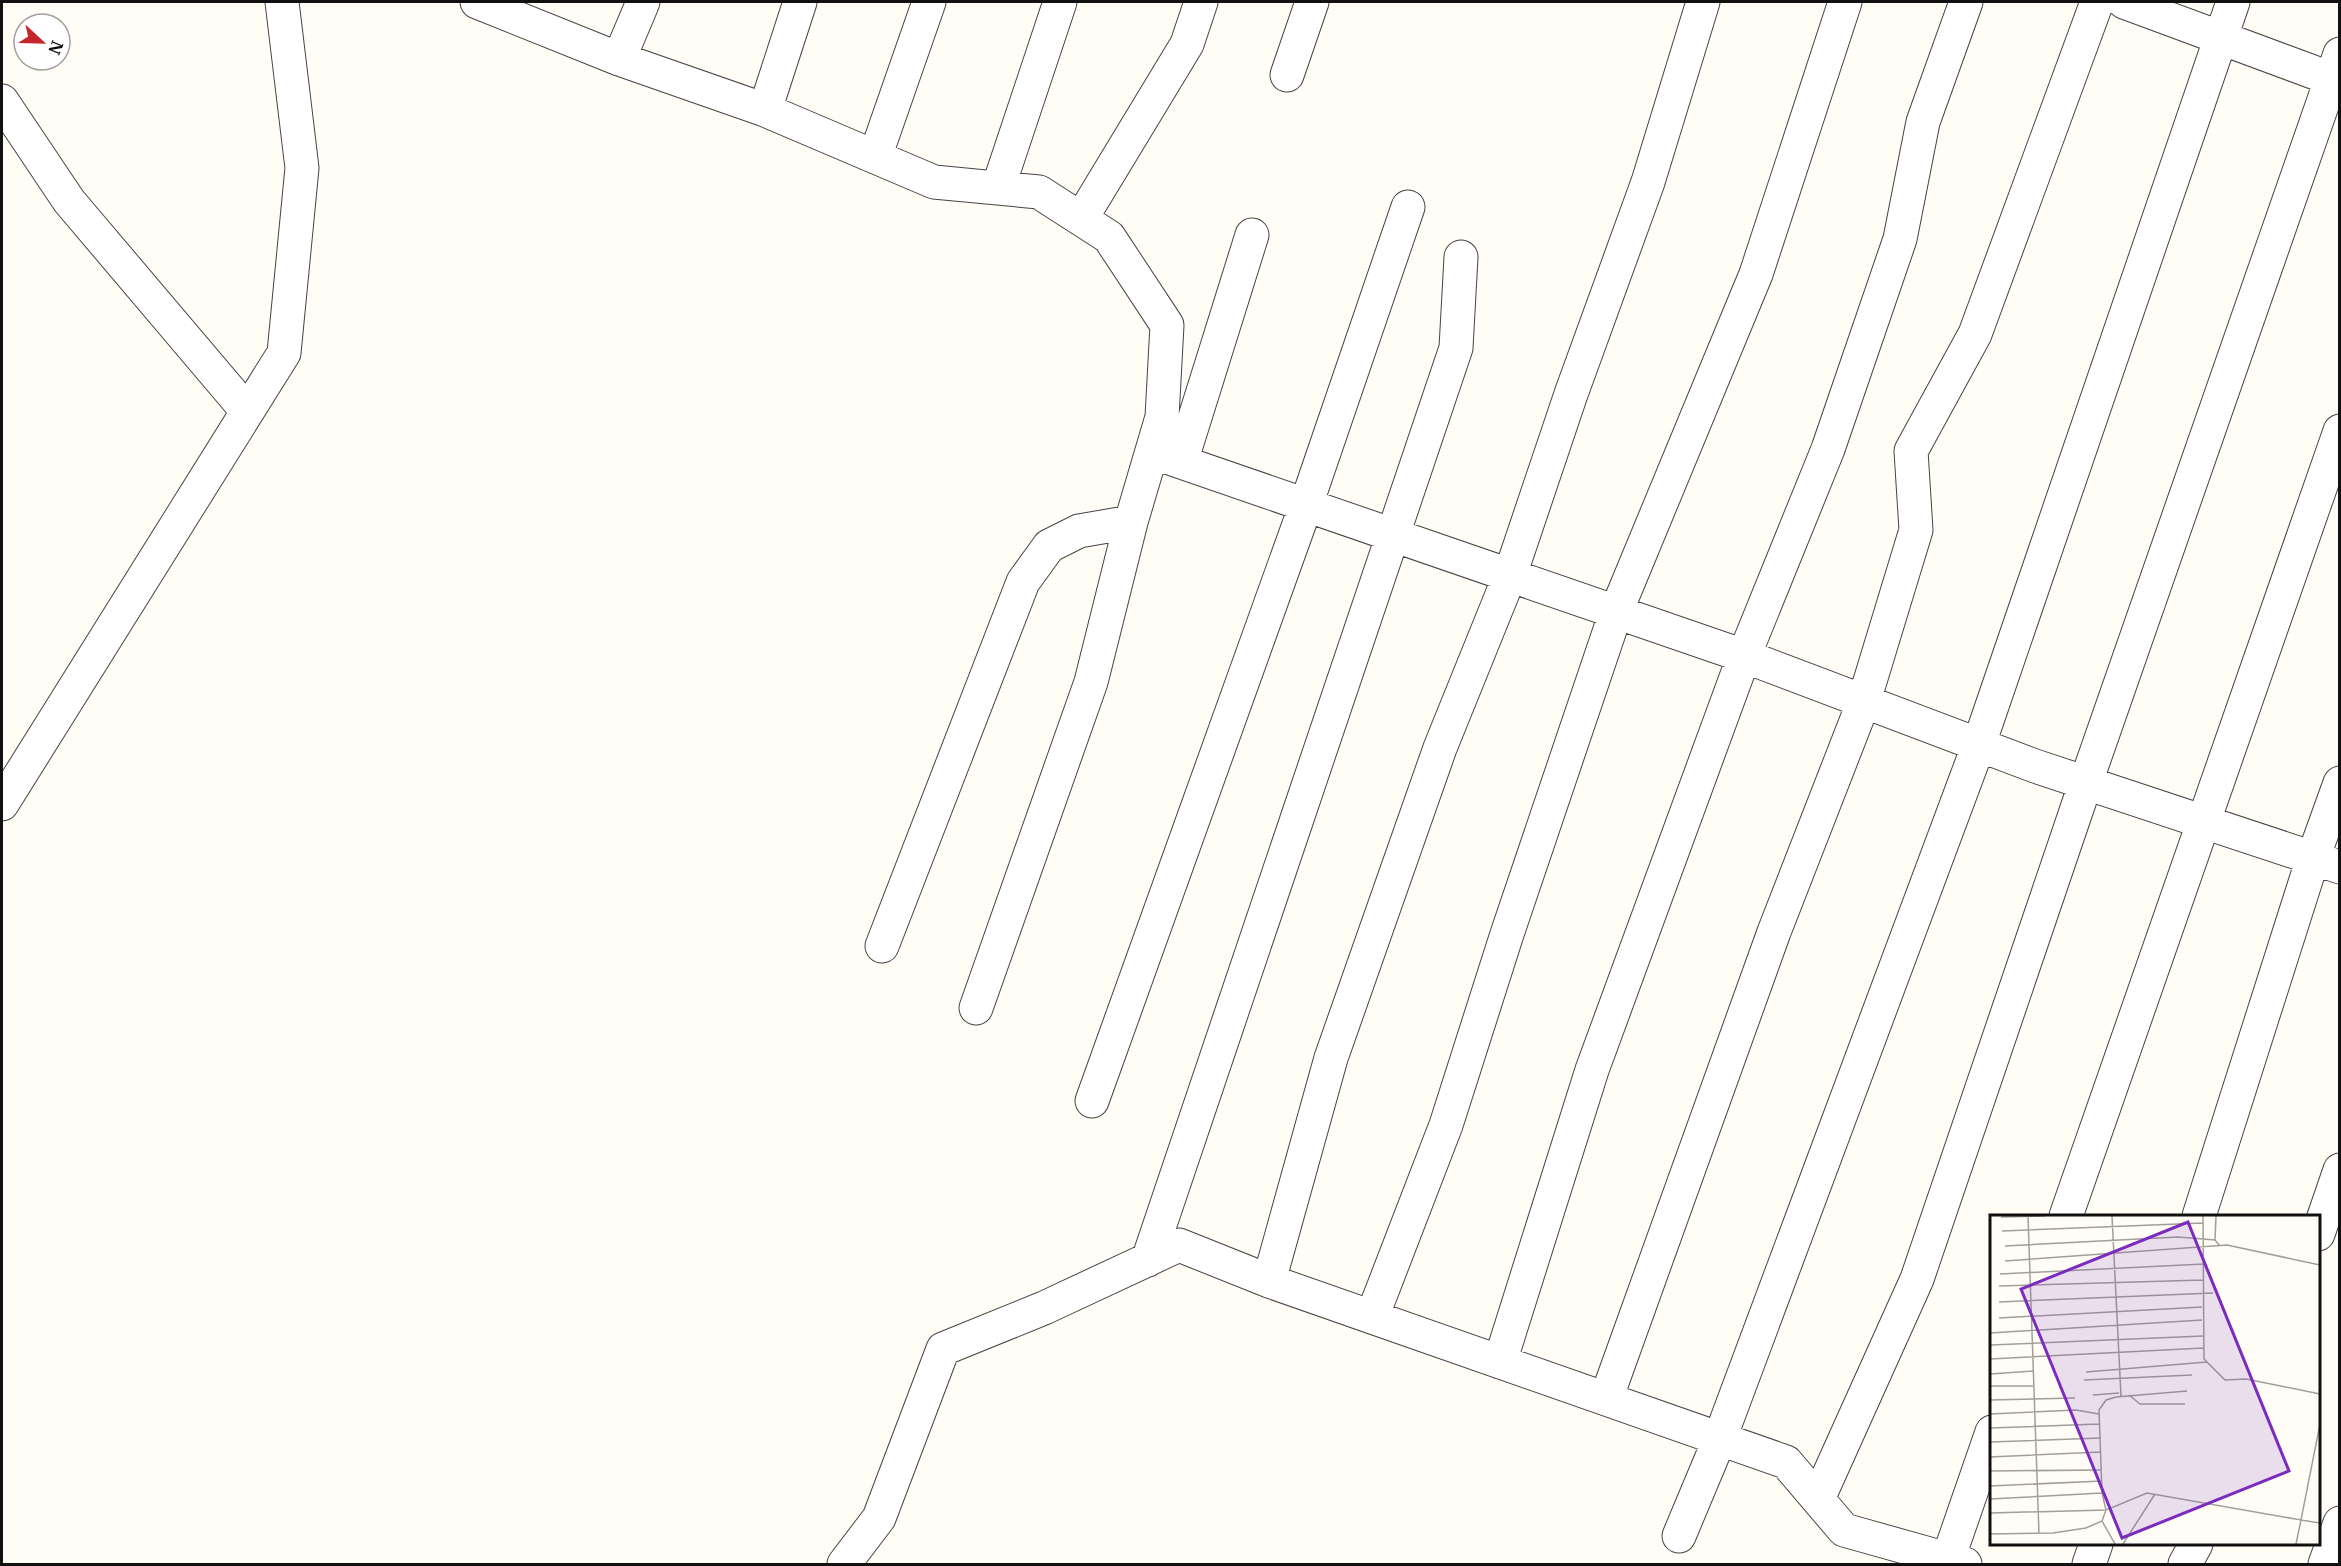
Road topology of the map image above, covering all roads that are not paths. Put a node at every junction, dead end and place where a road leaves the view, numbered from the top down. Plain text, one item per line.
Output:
1 (282, 2) edge
2 (477, 2) edge
3 (643, 2) edge
4 (800, 2) edge
5 (929, 2) edge
6 (1060, 2) edge
7 (1201, 2) edge
8 (1312, 2) edge
9 (1703, 2) edge
10 (1845, 2) edge
11 (1966, 2) edge
12 (2097, 2) edge
13 (2124, 2) edge
14 (2233, 2) edge
15 (532, 12) edge
16 (2220, 37) junction
17 (619, 59) junction
18 (2336, 71) edge
19 (1287, 75) dead end
20 (2, 101) edge
21 (765, 110) junction
22 (874, 157) junction
23 (998, 188) junction
24 (1408, 207) dead end
25 (1081, 219) junction
26 (1252, 235) dead end
27 (1461, 257) dead end
28 (247, 411) junction
29 (2340, 431) edge
30 (1166, 457) junction
31 (1306, 505) junction
32 (1131, 522) junction
33 (1393, 534) junction
34 (1510, 575) junction
35 (1616, 612) junction
36 (1744, 656) junction
37 (1864, 701) junction
38 (1979, 744) junction
39 (2086, 782) junction
40 (2340, 783) edge
41 (2, 804) edge
42 (2202, 821) junction
43 (2326, 863) edge
44 (882, 946) dead end
45 (976, 1008) dead end
46 (1092, 1101) dead end
47 (2340, 1170) edge
48 (2066, 1215) edge
49 (2199, 1215) edge
50 (2320, 1231) edge
51 (1148, 1260) junction
52 (1269, 1281) junction
53 (1372, 1317) junction
54 (1500, 1362) junction
55 (1606, 1399) junction
56 (1720, 1438) junction
57 (1990, 1439) edge
58 (1818, 1499) junction
59 (2340, 1523) edge
60 (1679, 1536) dead end
61 (2096, 1545) edge
62 (2195, 1545) edge
63 (1957, 1562) edge
64 (844, 1564) edge
65 (2089, 1564) edge
66 (2185, 1564) edge
67 (2325, 1564) edge

1 - 28 street
2 - 15 street
3 - 17 street
4 - 21 street
5 - 22 street
6 - 23 street
7 - 25 street
8 - 19 street
9 - 34 street
10 - 35 street
11 - 36 street
12 - 37 street
13 - 16 street
14 - 16 street
15 - 17 street
16 - 18 street
16 - 38 street
17 - 21 street
18 - 39 street
20 - 28 street
21 - 22 street
22 - 23 street
23 - 25 street
24 - 31 street
25 - 30 street
26 - 30 street
27 - 33 street
28 - 41 street
29 - 42 street
30 - 31 street
30 - 32 street
31 - 33 street
31 - 46 street
32 - 44 street
32 - 45 street
33 - 34 street
33 - 51 street
34 - 35 street
34 - 52 street
35 - 36 street
35 - 53 street
36 - 37 street
36 - 54 street
37 - 38 street
37 - 55 street
38 - 39 street
38 - 56 street
39 - 42 street
39 - 58 street
40 - 43 street
42 - 43 street
42 - 48 street
43 - 49 street
47 - 50 street
51 - 52 street
51 - 64 street
52 - 53 street
53 - 54 street
54 - 55 street
55 - 56 street
56 - 58 street
56 - 60 street
57 - 63 street
58 - 63 street
59 - 67 street
61 - 65 street
62 - 66 street

